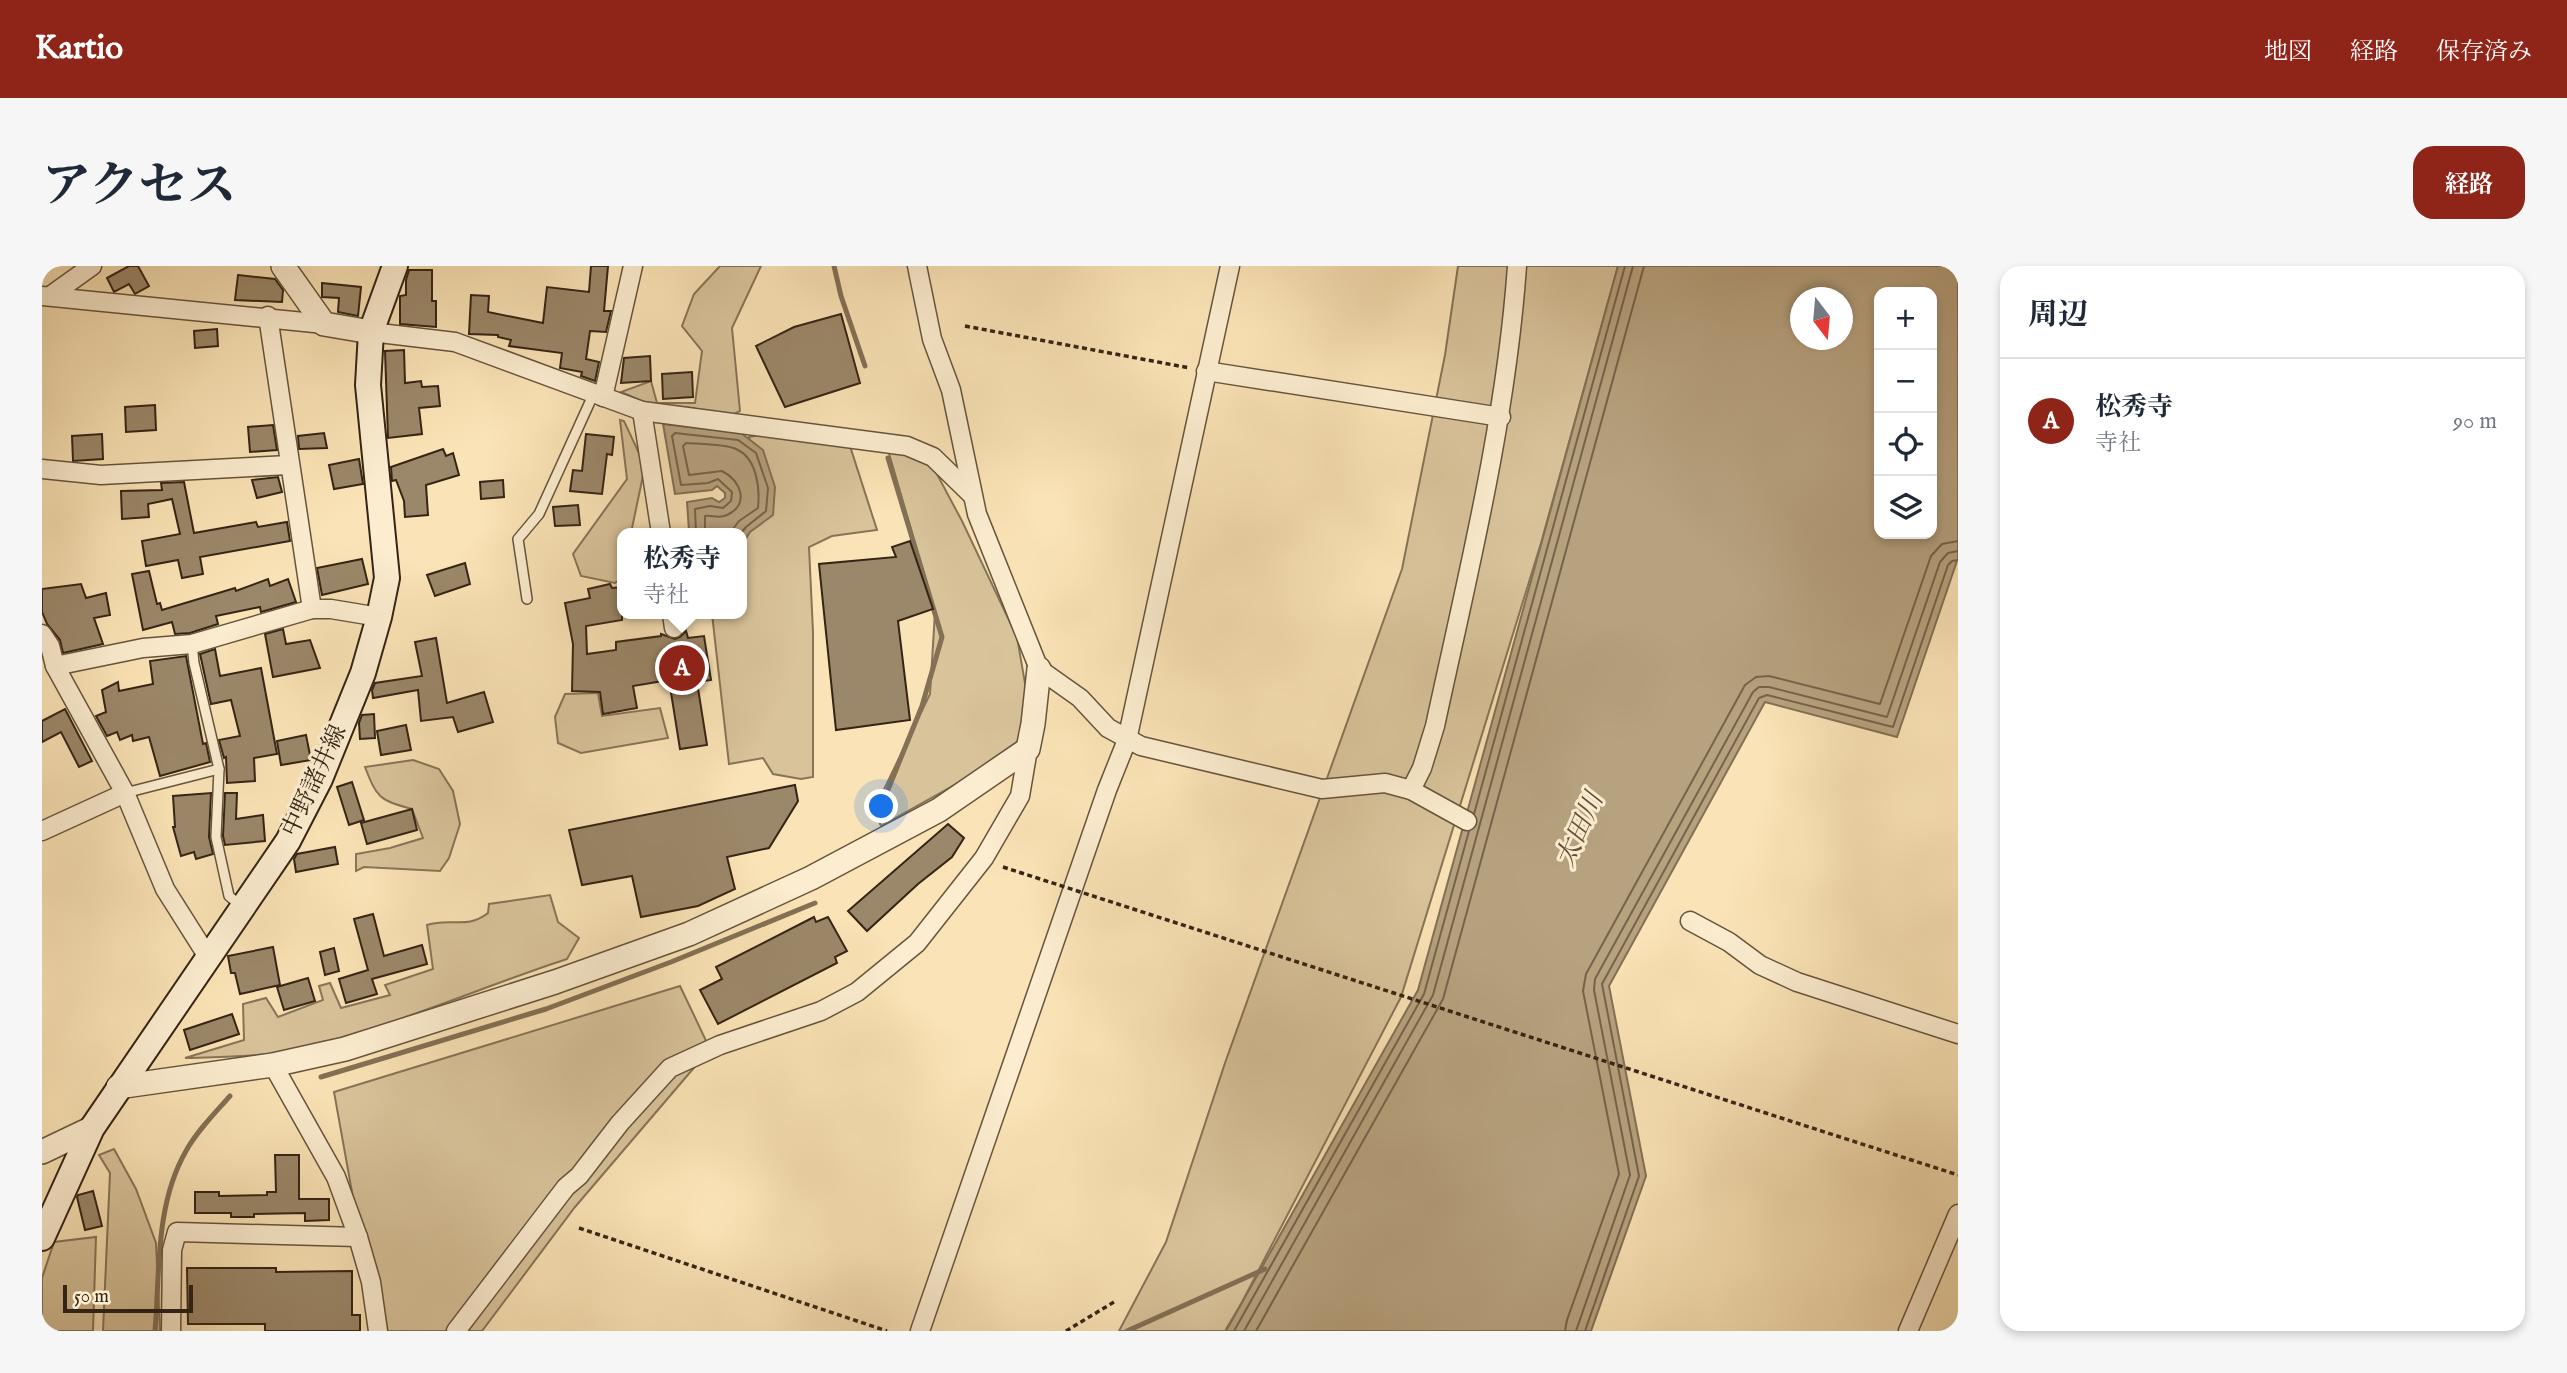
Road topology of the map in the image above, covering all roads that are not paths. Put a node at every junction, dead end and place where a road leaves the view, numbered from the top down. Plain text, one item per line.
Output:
1 (92, 266) edge
2 (283, 266) edge
3 (395, 266) edge
4 (633, 266) edge
5 (917, 266) edge
6 (1230, 266) edge
7 (1517, 266) edge
8 (46, 296) edge
9 (268, 316) junction
10 (324, 324) junction
11 (371, 332) junction
12 (1206, 371) junction
13 (599, 395) junction
14 (642, 411) junction
15 (1501, 417) junction
16 (289, 464) junction
17 (42, 469) edge
18 (972, 495) junction
19 (660, 528) edge
20 (527, 599) dead end
21 (312, 609) junction
22 (379, 617) junction
23 (42, 634) edge
24 (192, 644) junction
25 (55, 666) junction
26 (1039, 669) junction
27 (1126, 740) junction
28 (1028, 749) junction
29 (219, 769) junction
30 (1411, 790) junction
31 (125, 793) junction
32 (1468, 821) dead end
33 (42, 831) edge
34 (242, 907) junction
35 (1690, 921) dead end
36 (208, 957) junction
37 (1958, 1034) edge
38 (273, 1065) junction
39 (118, 1087) junction
40 (92, 1128) junction
41 (42, 1152) edge
42 (1958, 1214) edge
43 (358, 1237) junction
44 (42, 1238) edge
45 (172, 1331) edge
46 (378, 1331) edge
47 (456, 1331) edge
48 (920, 1331) edge
49 (1908, 1331) edge

1 - 8 street
2 - 10 street
3 - 11 main road, 中野諸井線
4 - 13 street
5 - 18 street
6 - 12 street
7 - 15 street
8 - 9 street
9 - 10 street
9 - 16 street
10 - 11 street
11 - 13 street
11 - 22 main road, 中野諸井線
12 - 15 street
12 - 27 street
13 - 14 street
13 - 20 lane
14 - 18 street
14 - 19 street
15 - 30 street
16 - 17 street
16 - 21 street
18 - 26 street
21 - 22 street
21 - 24 street
22 - 34 main road, 中野諸井線
23 - 25 street
24 - 25 street
24 - 29 lane
25 - 31 street
26 - 27 street
26 - 28 street
27 - 30 street
27 - 48 street
28 - 38 street
28 - 47 street
29 - 31 lane
29 - 34 lane
30 - 32 street
31 - 33 street
31 - 36 street
34 - 36 main road, 中野諸井線
35 - 37 street
36 - 39 main road, 中野諸井線
38 - 39 street
38 - 43 street
39 - 40 main road, 中野諸井線
40 - 41 street
40 - 44 main road, 中野諸井線
42 - 49 street
43 - 45 street
43 - 46 street

